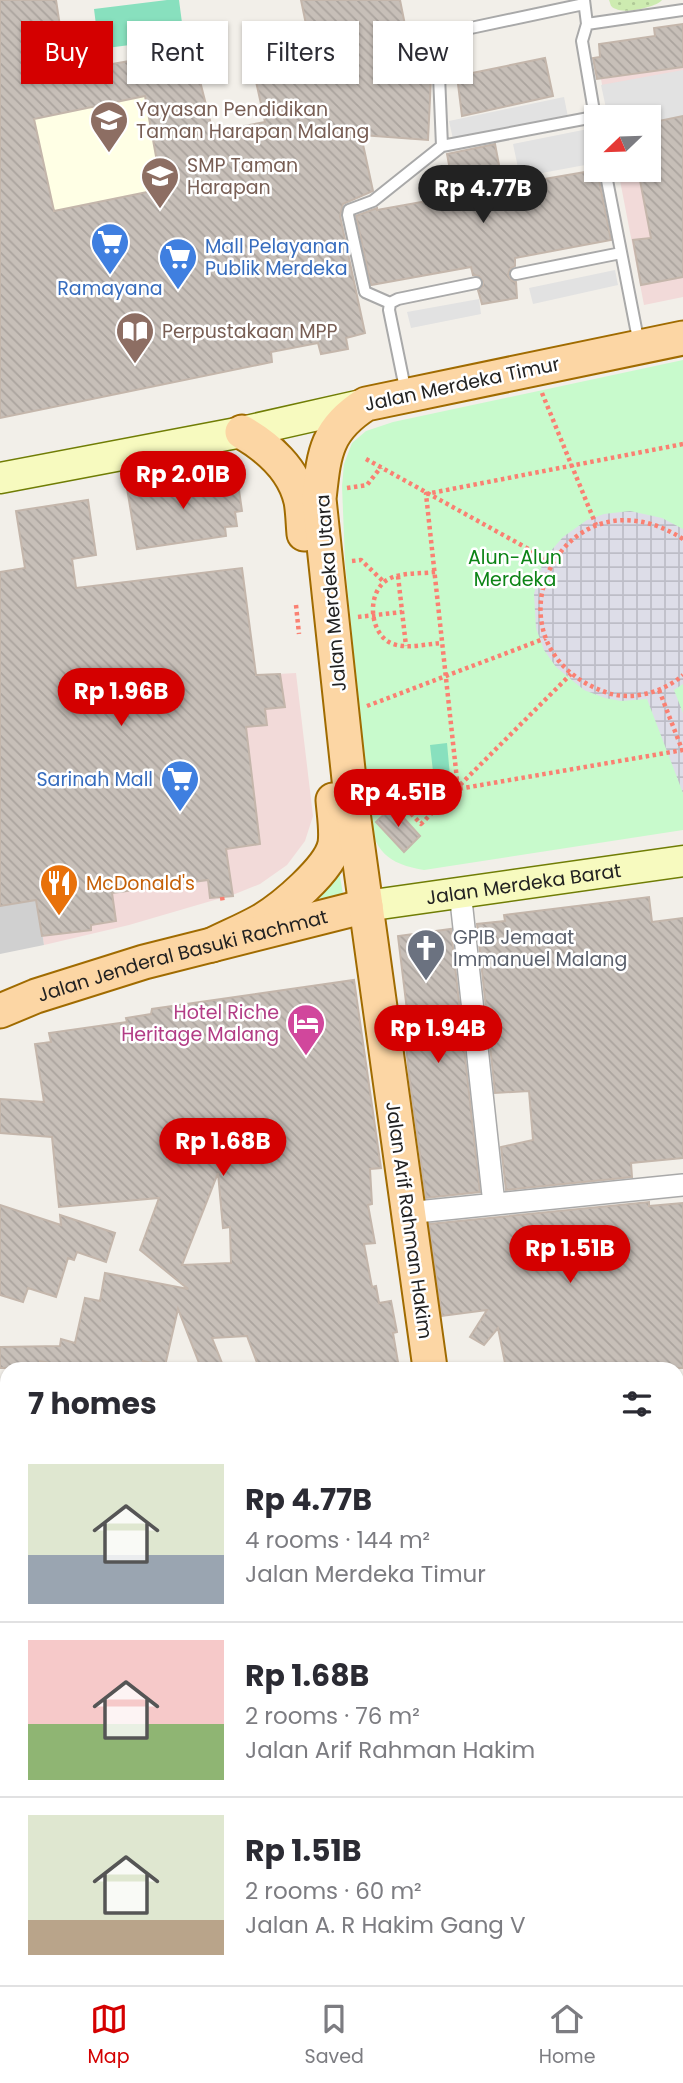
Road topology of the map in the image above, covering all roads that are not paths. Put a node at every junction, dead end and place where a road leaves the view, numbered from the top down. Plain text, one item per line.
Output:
1 (584, 2) edge
2 (683, 10) edge
3 (587, 24) junction
4 (592, 105) edge
5 (584, 125) edge
6 (442, 146) junction
7 (607, 182) edge
8 (621, 253) junction
9 (516, 274) dead end
10 (476, 283) dead end
11 (390, 303) junction
12 (683, 338) edge
13 (639, 347) junction
14 (406, 396) junction
15 (366, 404) junction
16 (242, 432) junction
17 (0, 478) edge
18 (350, 800) junction
19 (683, 861) edge
20 (460, 891) junction
21 (366, 906) junction
22 (212, 944) junction
23 (0, 1011) edge
24 (683, 1185) edge
25 (494, 1204) junction
26 (407, 1213) junction
27 (429, 1362) edge

1 - 3 lane
1 - 6 lane
2 - 3 lane
3 - 4 lane
5 - 6 lane
6 - 11 lane
7 - 8 lane
8 - 9 lane
8 - 13 lane
10 - 11 lane
11 - 14 lane
12 - 13 main road, Jalan Merdeka Timur
13 - 14 main road, Jalan Merdeka Timur
14 - 15 main road, Jalan Merdeka Timur
15 - 16 main road, Jalan Merdeka Timur
15 - 18 main road, Jalan Merdeka Utara
16 - 17 main road, Jalan Merdeka Timur
16 - 18 main road, Jalan Merdeka Utara
18 - 21 main road, Jalan Arif Rahman Hakim
18 - 22 main road
19 - 20 main road, Jalan Merdeka Barat
20 - 21 main road, Jalan Merdeka Barat
20 - 25 street
21 - 22 main road, Jalan Jenderal Basuki Rachmat
21 - 26 main road, Jalan Arif Rahman Hakim
22 - 23 main road, Jalan Jenderal Basuki Rachmat
24 - 25 street
25 - 26 street
26 - 27 main road, Jalan Arif Rahman Hakim

